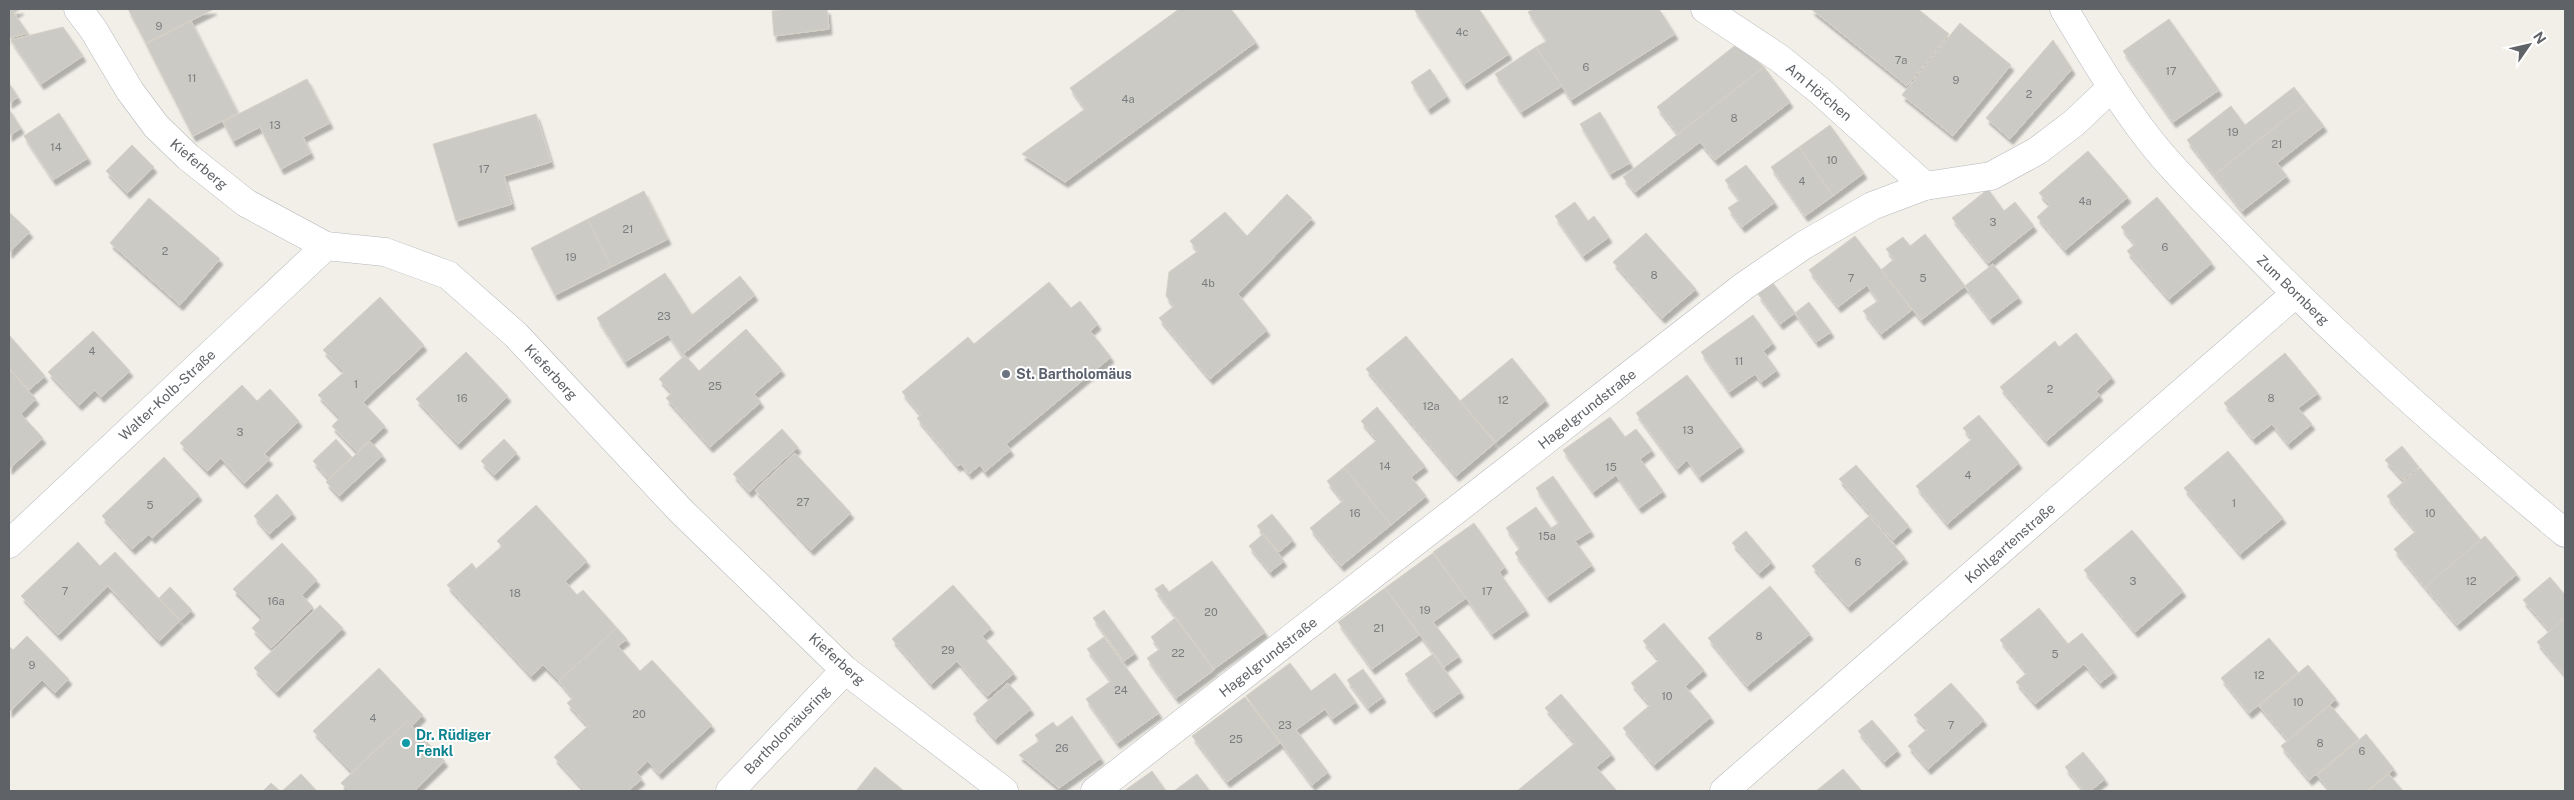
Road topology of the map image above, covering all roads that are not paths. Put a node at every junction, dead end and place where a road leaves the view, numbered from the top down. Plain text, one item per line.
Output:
1 (78, 9) edge
2 (1705, 9) edge
3 (2064, 9) edge
4 (2111, 88) junction
5 (1925, 186) junction
6 (326, 246) junction
7 (2295, 294) junction
8 (2565, 533) edge
9 (9, 544) edge
10 (845, 670) junction
11 (730, 791) edge
12 (1004, 791) edge
13 (1095, 791) edge
14 (1724, 791) edge

1 - 6 street, Kieferberg
2 - 5 street, Am Höfchen
3 - 4 street, Zum Bornberg
4 - 5 street, Hagelgrundstraße
4 - 7 street, Zum Bornberg
5 - 13 street, Hagelgrundstraße
6 - 9 street, Walter-Kolb-Straße
6 - 10 street, Kieferberg
7 - 8 street, Zum Bornberg
7 - 14 street, Kohlgartenstraße
10 - 11 street, Bartholomäusring
10 - 12 street, Kieferberg

